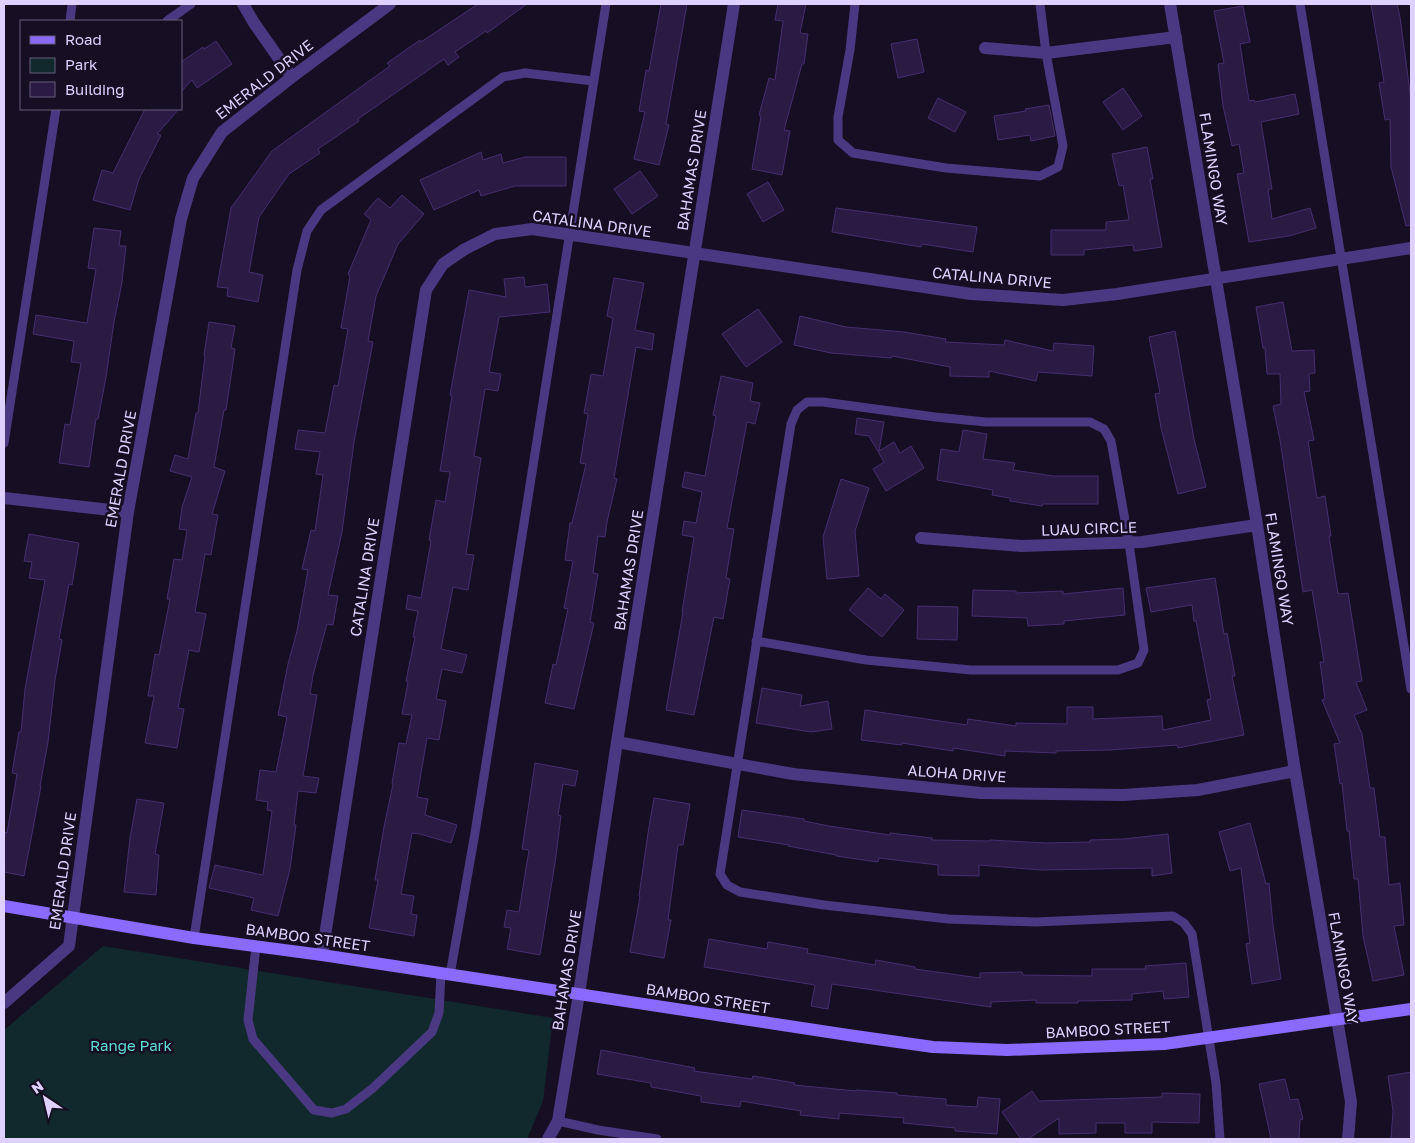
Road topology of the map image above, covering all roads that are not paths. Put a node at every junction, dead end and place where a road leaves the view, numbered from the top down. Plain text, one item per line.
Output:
1 (72, 4) edge
2 (191, 4) edge
3 (243, 4) edge
4 (390, 4) edge
5 (606, 4) edge
6 (734, 4) edge
7 (855, 4) edge
8 (1040, 4) edge
9 (1170, 4) edge
10 (1300, 4) edge
11 (70, 20) edge
12 (168, 20) edge
13 (1176, 37) junction
14 (985, 48) dead end
15 (1046, 53) junction
16 (292, 77) junction
17 (593, 81) junction
18 (56, 110) edge
19 (569, 235) junction
20 (1411, 248) edge
21 (694, 254) junction
22 (1341, 259) junction
23 (1216, 279) junction
24 (4, 442) edge
25 (4, 498) edge
26 (128, 512) junction
27 (1257, 525) junction
28 (921, 538) dead end
29 (1129, 543) junction
30 (756, 641) junction
31 (1411, 689) edge
32 (617, 742) junction
33 (737, 764) junction
34 (1295, 771) junction
35 (4, 906) edge
36 (72, 919) junction
37 (194, 938) junction
38 (256, 946) junction
39 (322, 955) junction
40 (445, 974) junction
41 (579, 994) junction
42 (4, 1003) edge
43 (1411, 1009) edge
44 (1337, 1020) junction
45 (1210, 1038) junction
46 (558, 1121) junction
47 (548, 1139) edge
48 (657, 1139) edge
49 (1220, 1139) edge
50 (1348, 1139) edge

1 - 11 lane
2 - 12 lane
3 - 16 street
4 - 16 street, EMERALD DRIVE
5 - 17 lane
6 - 21 street, BAHAMAS DRIVE
7 - 15 lane
8 - 15 lane
9 - 13 street, FLAMINGO WAY
10 - 22 lane
13 - 15 street
13 - 23 street, FLAMINGO WAY
14 - 15 street
16 - 26 street, EMERALD DRIVE
17 - 19 lane
17 - 37 lane
18 - 24 lane
19 - 21 street, CATALINA DRIVE
19 - 39 street, CATALINA DRIVE
19 - 40 lane
20 - 22 street, CATALINA DRIVE
21 - 23 street, CATALINA DRIVE
21 - 32 street, BAHAMAS DRIVE
22 - 23 street, CATALINA DRIVE
22 - 31 lane
23 - 27 street, FLAMINGO WAY
25 - 26 street
26 - 36 street, EMERALD DRIVE
27 - 29 street, LUAU CIRCLE
27 - 34 street, FLAMINGO WAY
28 - 29 street, LUAU CIRCLE
29 - 30 lane
29 - 30 lane
30 - 33 lane
32 - 33 street, ALOHA DRIVE
32 - 41 street, BAHAMAS DRIVE
33 - 34 street, ALOHA DRIVE
33 - 45 lane
34 - 44 street, FLAMINGO WAY
35 - 36 street, BAMBOO STREET
36 - 37 street, BAMBOO STREET
36 - 42 street, EMERALD DRIVE
37 - 38 street, BAMBOO STREET
38 - 39 street, BAMBOO STREET
38 - 40 lane
39 - 40 street, BAMBOO STREET
40 - 41 street, BAMBOO STREET
41 - 45 street, BAMBOO STREET
41 - 46 street, BAHAMAS DRIVE
43 - 44 street, BAMBOO STREET
44 - 45 street, BAMBOO STREET
44 - 50 street, FLAMINGO WAY
45 - 49 lane
46 - 47 street, BAHAMAS DRIVE
46 - 48 lane

